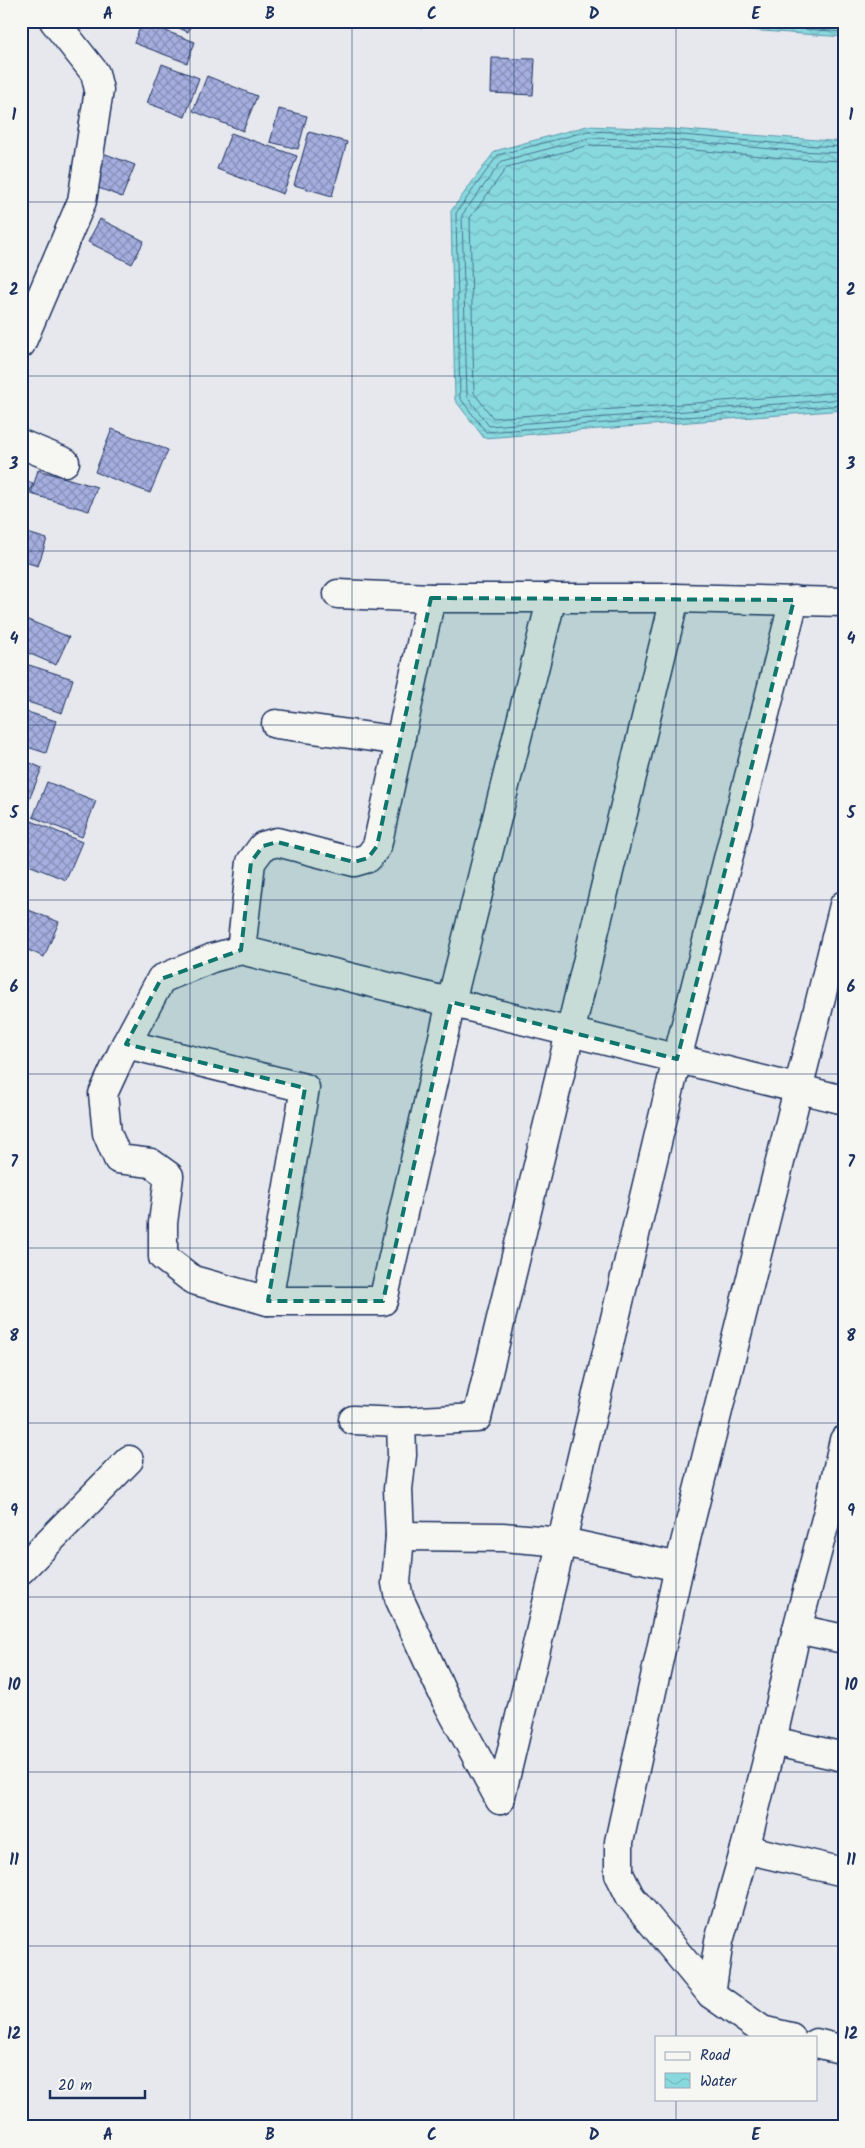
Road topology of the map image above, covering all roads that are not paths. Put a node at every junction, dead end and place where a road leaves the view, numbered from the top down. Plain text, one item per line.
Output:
1 (54, 21) edge
2 (21, 344) edge
3 (21, 444) edge
4 (64, 462) dead end
5 (338, 594) dead end
6 (552, 597) junction
7 (431, 598) junction
8 (674, 598) junction
9 (794, 600) junction
10 (844, 602) edge
11 (276, 724) dead end
12 (401, 741) junction
13 (844, 906) edge
14 (241, 950) junction
15 (451, 1002) junction
16 (568, 1033) junction
17 (126, 1044) junction
18 (677, 1059) junction
19 (797, 1089) junction
20 (844, 1100) edge
21 (268, 1301) junction
22 (353, 1420) dead end
23 (401, 1422) junction
24 (844, 1440) edge
25 (129, 1460) dead end
26 (836, 1513) edge
27 (400, 1536) junction
28 (563, 1542) junction
29 (679, 1567) junction
30 (21, 1570) edge
31 (797, 1629) junction
32 (844, 1639) edge
33 (772, 1741) junction
34 (844, 1757) edge
35 (745, 1849) junction
36 (844, 1872) edge
37 (711, 1994) junction
38 (787, 2036) edge
39 (818, 2044) edge
40 (844, 2050) edge

1 - 2 street
3 - 4 street
5 - 7 street
6 - 7 street
6 - 8 street
6 - 15 street
7 - 12 street
8 - 9 street
8 - 16 street
9 - 10 street
9 - 18 street
11 - 12 street
12 - 14 street
13 - 19 street
14 - 15 street
14 - 17 street
15 - 16 street
15 - 21 street
16 - 18 street
16 - 23 street
17 - 21 street
17 - 21 street
18 - 19 street
18 - 28 street
19 - 20 street
19 - 29 street
22 - 23 street
23 - 27 street
24 - 26 street
25 - 30 street
26 - 31 street
27 - 28 street
27 - 28 street
28 - 29 street
29 - 37 street
31 - 32 street
31 - 33 street
33 - 34 street
33 - 35 street
35 - 36 street
35 - 37 street
37 - 38 street
39 - 40 street

